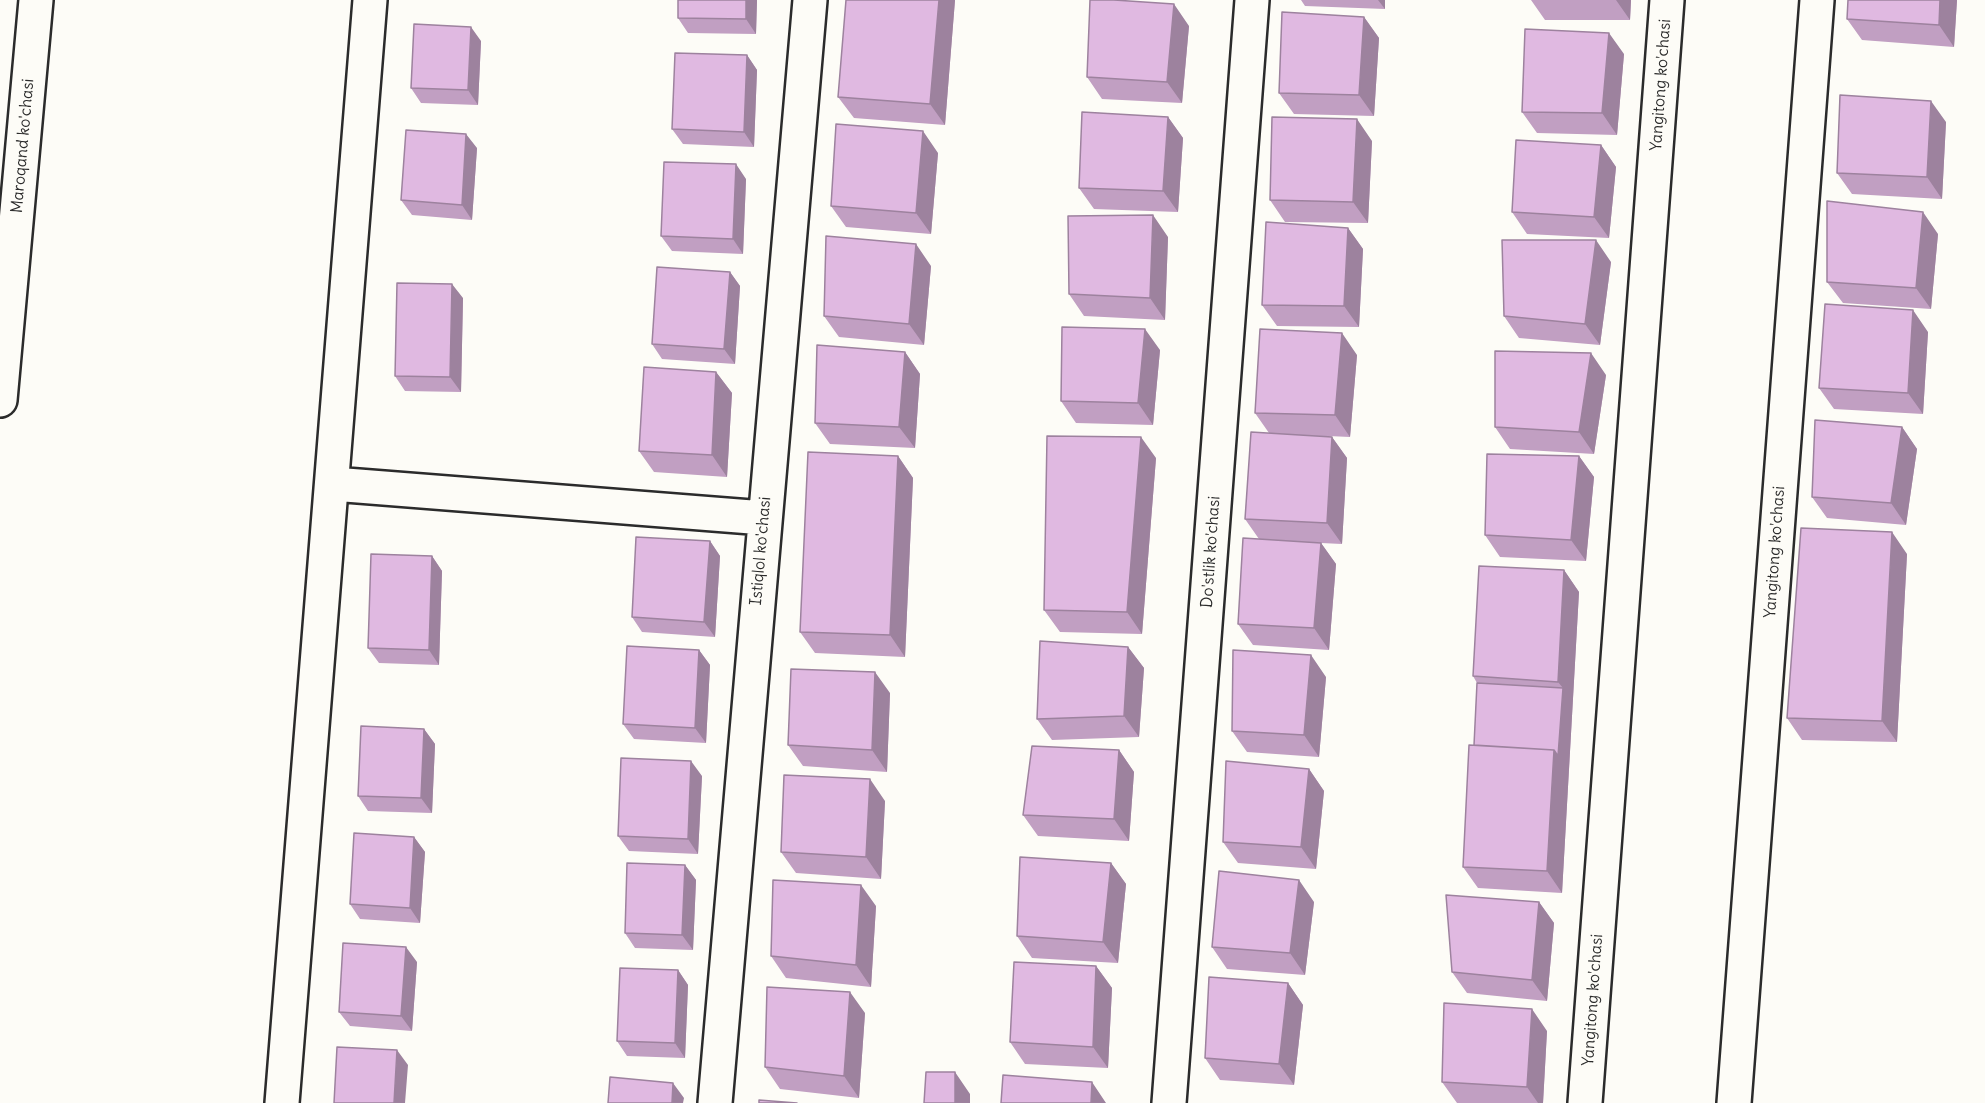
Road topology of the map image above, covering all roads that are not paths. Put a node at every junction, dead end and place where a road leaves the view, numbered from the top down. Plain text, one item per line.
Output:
1 (36, 0) edge
2 (370, 0) edge
3 (810, 0) edge
4 (1252, 0) edge
5 (1667, 0) edge
6 (1816, 0) edge
7 (0, 400) edge
8 (333, 484) junction
9 (764, 518) junction
10 (282, 1103) edge
11 (715, 1103) edge
12 (1169, 1103) edge
13 (1585, 1103) edge
14 (1734, 1103) edge

1 - 7 street, Maroqand ko'chasi
2 - 8 street
3 - 9 street, Istiqlol ko'chasi
4 - 12 street, Do'stlik ko'chasi
5 - 13 street, Yangitong ko'chasi
6 - 14 street, Yangitong ko'chasi
8 - 9 street
8 - 10 street
9 - 11 street, Istiqlol ko'chasi

